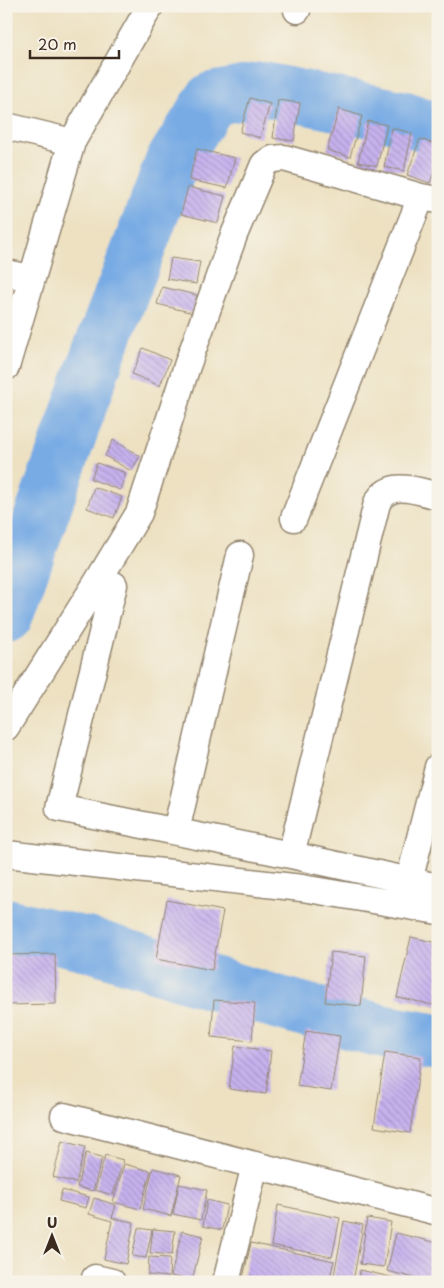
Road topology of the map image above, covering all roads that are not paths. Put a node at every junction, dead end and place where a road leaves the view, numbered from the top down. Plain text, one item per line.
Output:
1 (145, 7) edge
2 (6, 126) edge
3 (72, 142) junction
4 (429, 199) edge
5 (6, 273) edge
6 (32, 278) junction
7 (6, 367) edge
8 (438, 496) edge
9 (294, 518) dead end
10 (240, 555) dead end
11 (114, 585) dead end
12 (6, 726) edge
13 (438, 767) edge
14 (176, 831) junction
15 (6, 854) edge
16 (291, 855) junction
17 (409, 881) junction
18 (438, 887) edge
19 (438, 911) edge
20 (64, 1116) dead end
21 (255, 1165) junction
22 (438, 1212) edge
23 (226, 1282) edge

1 - 3 street
2 - 3 street
3 - 6 street
4 - 9 street
4 - 12 street
5 - 6 street
6 - 7 street
8 - 16 street
10 - 14 street
11 - 14 street
13 - 17 street
14 - 16 street
15 - 19 street
16 - 17 street
17 - 18 street
20 - 21 street
21 - 22 street
21 - 23 street

